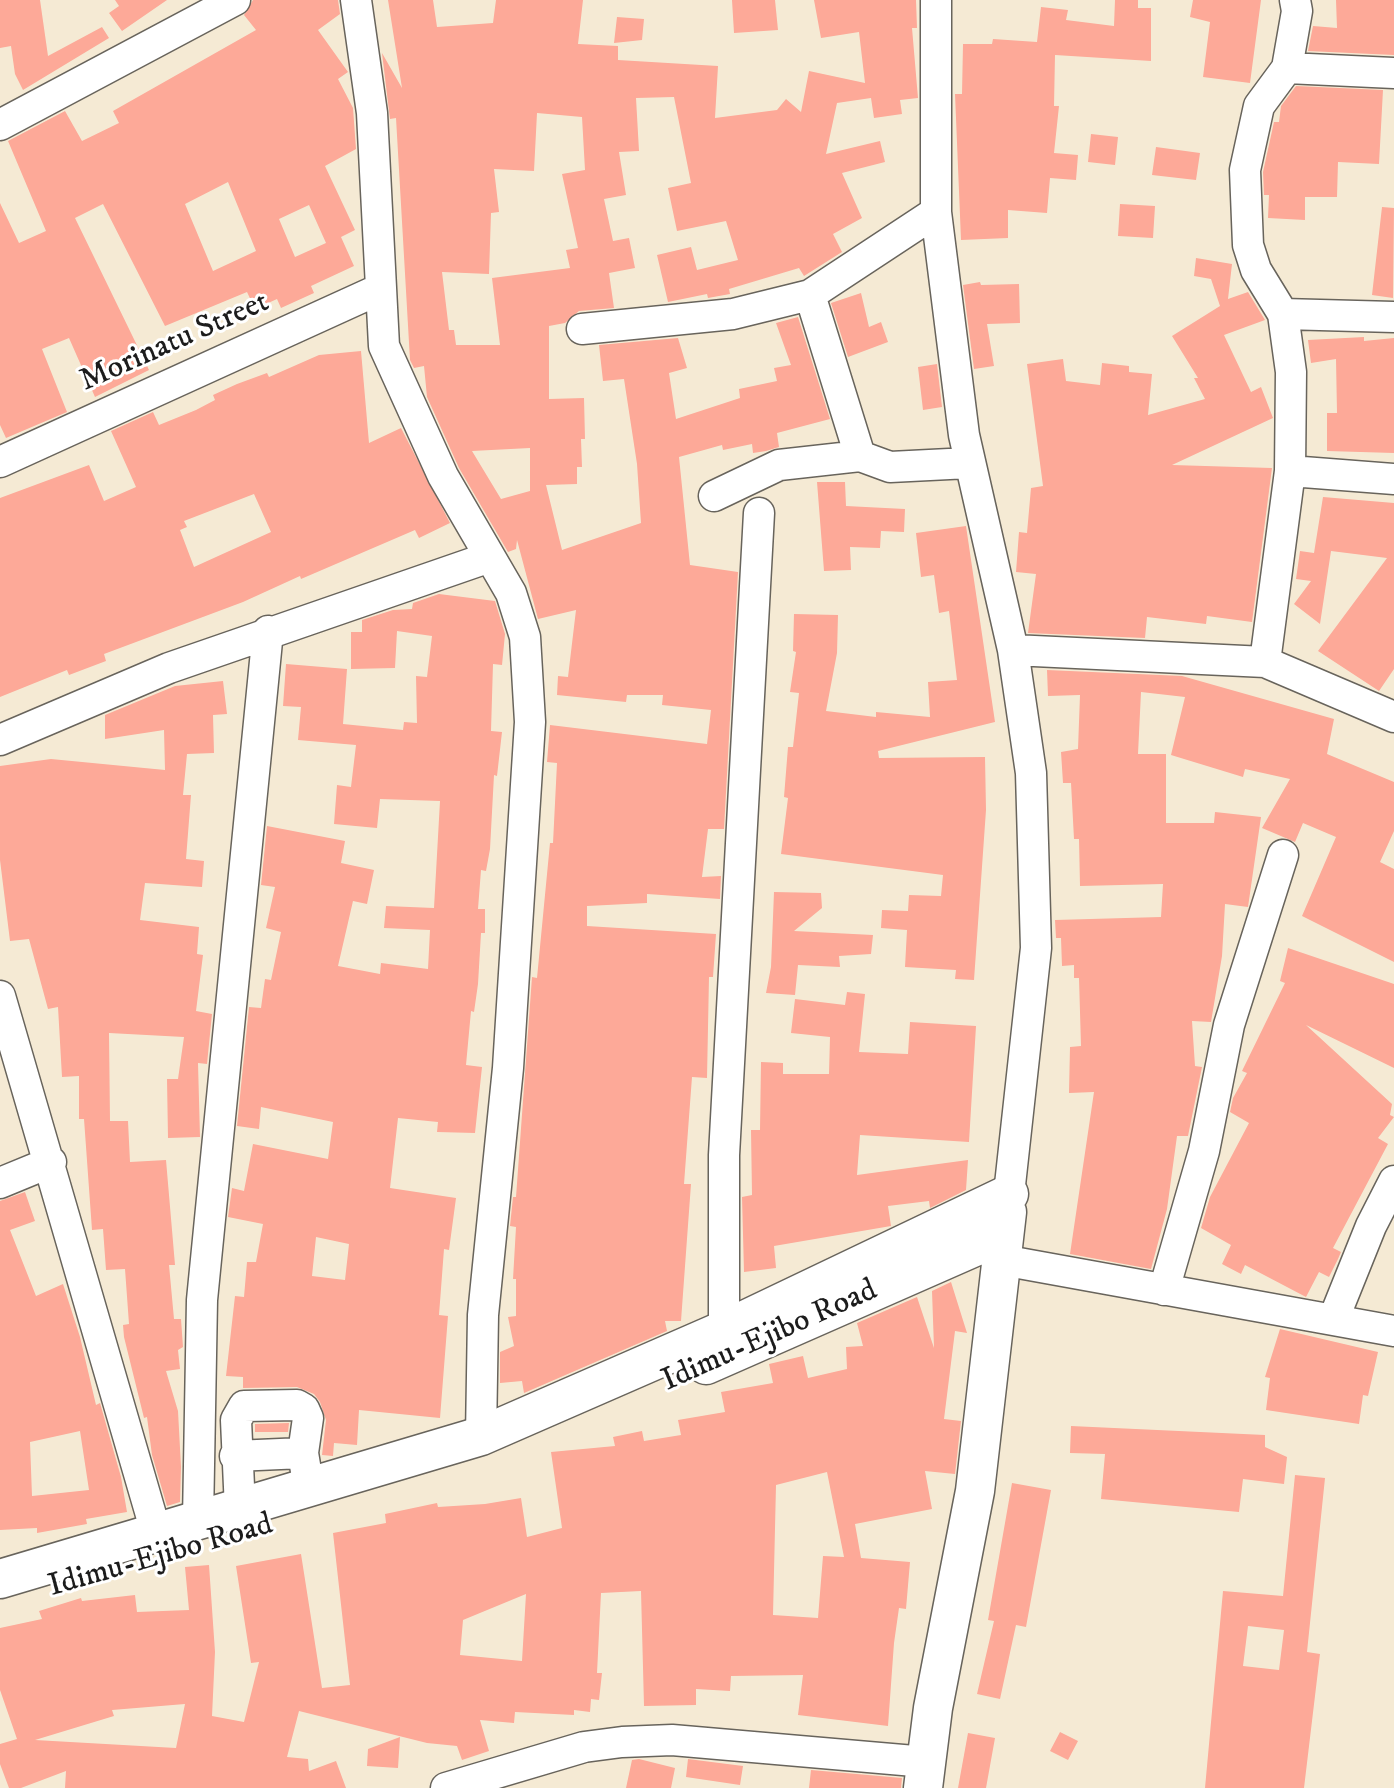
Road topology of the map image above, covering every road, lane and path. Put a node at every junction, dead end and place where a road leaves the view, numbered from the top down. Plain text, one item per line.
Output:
1 (235, 0) edge
2 (356, 0) edge
3 (936, 0) edge
4 (1295, 0) edge
5 (1287, 68) junction
6 (1394, 73) edge
7 (0, 125) edge
8 (936, 212) junction
9 (380, 289) junction
10 (810, 295) junction
11 (1283, 314) junction
12 (1394, 317) edge
13 (582, 329) dead end
14 (860, 456) junction
15 (0, 462) edge
16 (969, 463) junction
17 (1290, 471) junction
18 (1394, 479) edge
19 (714, 496) dead end
20 (759, 513) dead end
21 (490, 557) junction
22 (268, 631) junction
23 (1013, 650) junction
24 (1265, 662) junction
25 (1394, 717) edge
26 (0, 740) edge
27 (1283, 855) dead end
28 (0, 996) edge
29 (51, 1162) junction
30 (1394, 1181) edge
31 (0, 1183) edge
32 (1009, 1194) junction
33 (1003, 1247) junction
34 (1164, 1290) junction
35 (1334, 1318) junction
36 (724, 1330) junction
37 (1394, 1331) edge
38 (535, 1425) junction
39 (481, 1436) junction
40 (235, 1456) junction
41 (306, 1471) junction
42 (260, 1512) junction
43 (198, 1520) junction
44 (156, 1532) junction
45 (0, 1579) edge
46 (0, 1605) edge
47 (924, 1775) edge
48 (446, 1788) edge

1 - 7 street
2 - 9 street
3 - 8 street
4 - 5 street
5 - 6 street
5 - 11 street
8 - 10 street
8 - 16 street
9 - 15 street, Morinatu Street
9 - 21 street
10 - 13 street
10 - 14 street
11 - 12 street
11 - 17 street
14 - 16 street
14 - 19 street
16 - 23 street
17 - 18 street
17 - 24 street
20 - 36 street
21 - 22 street
21 - 39 street
22 - 26 street
22 - 43 street
23 - 24 street
23 - 32 street
24 - 25 street
27 - 34 street
28 - 29 street
29 - 31 street
29 - 44 street
30 - 35 street
32 - 33 main road
32 - 36 main road, Idimu-Ejibo Road
33 - 34 street
33 - 38 main road, Idimu-Ejibo Road
33 - 47 main road
34 - 35 street
35 - 37 street
36 - 38 main road, Idimu-Ejibo Road
38 - 39 main road, Idimu-Ejibo Road
38 - 42 main road, Idimu-Ejibo Road
39 - 41 main road, Idimu-Ejibo Road
40 - 41 street
40 - 41 street
40 - 42 street
41 - 42 main road, Idimu-Ejibo Road
42 - 43 main road, Idimu-Ejibo Road
42 - 46 main road, Idimu-Ejibo Road
43 - 44 main road, Idimu-Ejibo Road
44 - 45 main road, Idimu-Ejibo Road
47 - 48 street

